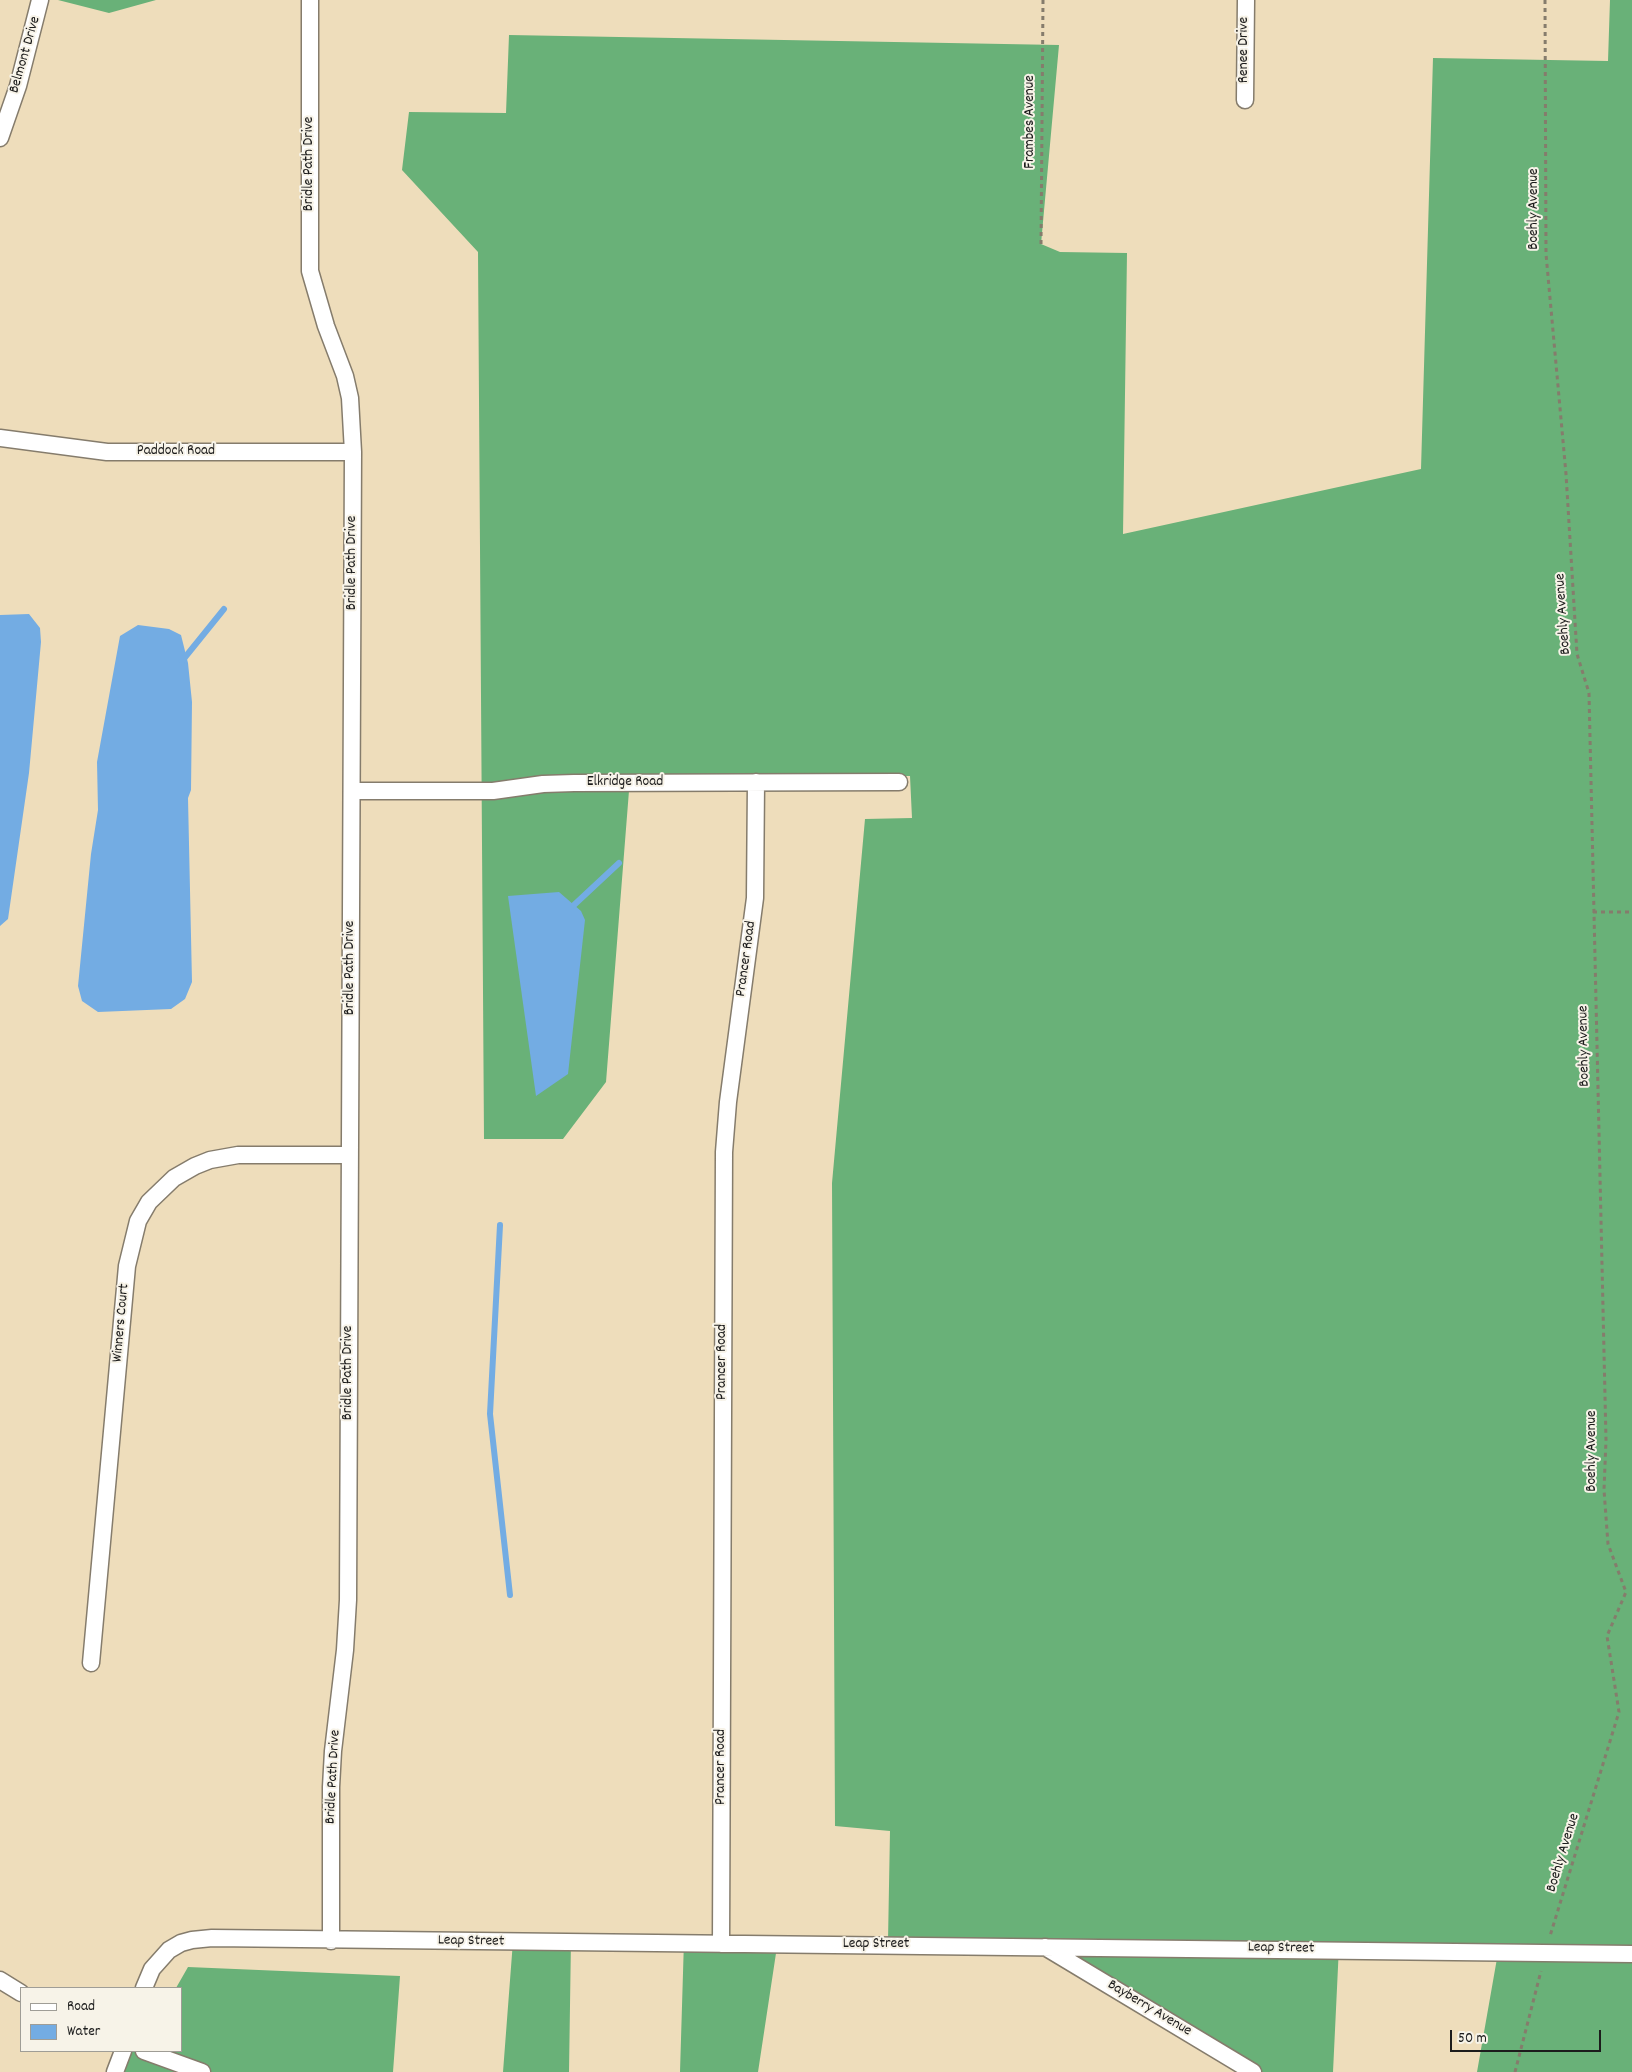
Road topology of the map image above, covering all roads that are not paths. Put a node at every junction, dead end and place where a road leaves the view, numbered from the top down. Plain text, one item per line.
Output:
1 (40, 0) edge
2 (310, 0) edge
3 (1246, 0) edge
4 (1245, 100) dead end
5 (0, 138) edge
6 (0, 438) edge
7 (353, 452) junction
8 (756, 782) junction
9 (899, 782) dead end
10 (352, 791) junction
11 (350, 1156) junction
12 (91, 1663) dead end
13 (331, 1941) junction
14 (721, 1944) junction
15 (1045, 1947) junction
16 (1632, 1954) edge
17 (0, 1980) edge
18 (144, 1987) edge
19 (20, 1991) edge
20 (123, 2052) edge
21 (147, 2052) edge
22 (116, 2072) edge
23 (202, 2072) edge
24 (1253, 2072) edge

1 - 5 street, Belmont Drive
2 - 7 street, Bridle Path Drive
3 - 4 street, Renee Drive
6 - 7 street, Paddock Road
7 - 10 street, Bridle Path Drive
8 - 9 street, Elkridge Road
8 - 10 street, Elkridge Road
8 - 14 street, Prancer Road
10 - 11 street, Bridle Path Drive
11 - 12 street, Winners Court
11 - 13 street, Bridle Path Drive
13 - 14 street, Leap Street
13 - 18 street, Leap Street
14 - 15 street, Leap Street
15 - 16 street, Leap Street
15 - 24 street, Bayberry Avenue
17 - 19 street
20 - 22 street
21 - 23 street

